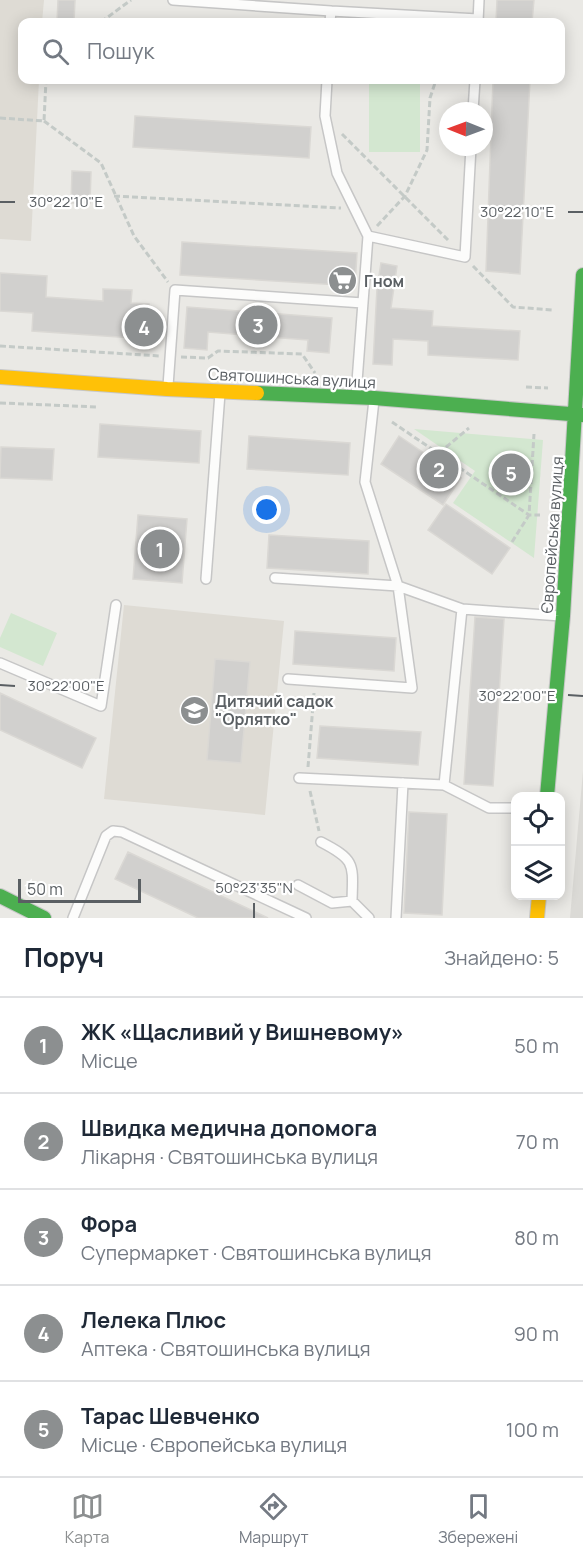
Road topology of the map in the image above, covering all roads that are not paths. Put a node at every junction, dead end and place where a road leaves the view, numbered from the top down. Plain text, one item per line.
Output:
1 (173, 0) edge
2 (479, 0) edge
3 (331, 11) junction
4 (330, 18) edge
5 (434, 18) edge
6 (478, 18) edge
7 (327, 84) edge
8 (475, 84) edge
9 (474, 102) edge
10 (471, 156) edge
11 (368, 236) junction
12 (583, 275) edge
13 (363, 303) junction
14 (0, 377) edge
15 (167, 389) junction
16 (221, 390) junction
17 (356, 398) junction
18 (374, 398) junction
19 (580, 415) edge
20 (275, 578) dead end
21 (206, 579) dead end
22 (398, 586) junction
23 (116, 605) dead end
24 (462, 609) junction
25 (563, 616) junction
26 (0, 663) edge
27 (288, 679) dead end
28 (303, 778) road end
29 (403, 783) junction
30 (444, 785) junction
31 (548, 792) edge
32 (511, 808) edge
33 (321, 842) road end
34 (298, 885) dead end
35 (0, 896) edge
36 (539, 900) edge
37 (352, 901) junction
38 (44, 918) edge
39 (73, 918) edge
40 (306, 918) edge
41 (369, 918) edge
42 (396, 918) edge
43 (537, 918) edge

1 - 3 lane
2 - 6 lane
3 - 4 lane
3 - 5 lane
7 - 11 lane
8 - 9 lane
10 - 11 lane
11 - 13 lane
12 - 19 street, Європейська вулиця
13 - 15 lane
13 - 17 lane
14 - 15 street, Святошинська вулиця
15 - 16 street, Святошинська вулиця
16 - 17 street, Святошинська вулиця
16 - 21 lane
17 - 18 street, Святошинська вулиця
18 - 19 street, Святошинська вулиця
18 - 22 lane
19 - 25 street, Європейська вулиця
20 - 22 lane
22 - 24 lane
22 - 27 lane
23 - 26 lane
24 - 25 lane
24 - 30 lane
25 - 31 street, Європейська вулиця
28 - 29 lane
29 - 30 lane
29 - 42 lane
30 - 32 lane
33 - 37 lane
34 - 37 lane
35 - 38 street
36 - 43 street
37 - 41 lane
39 - 40 lane

